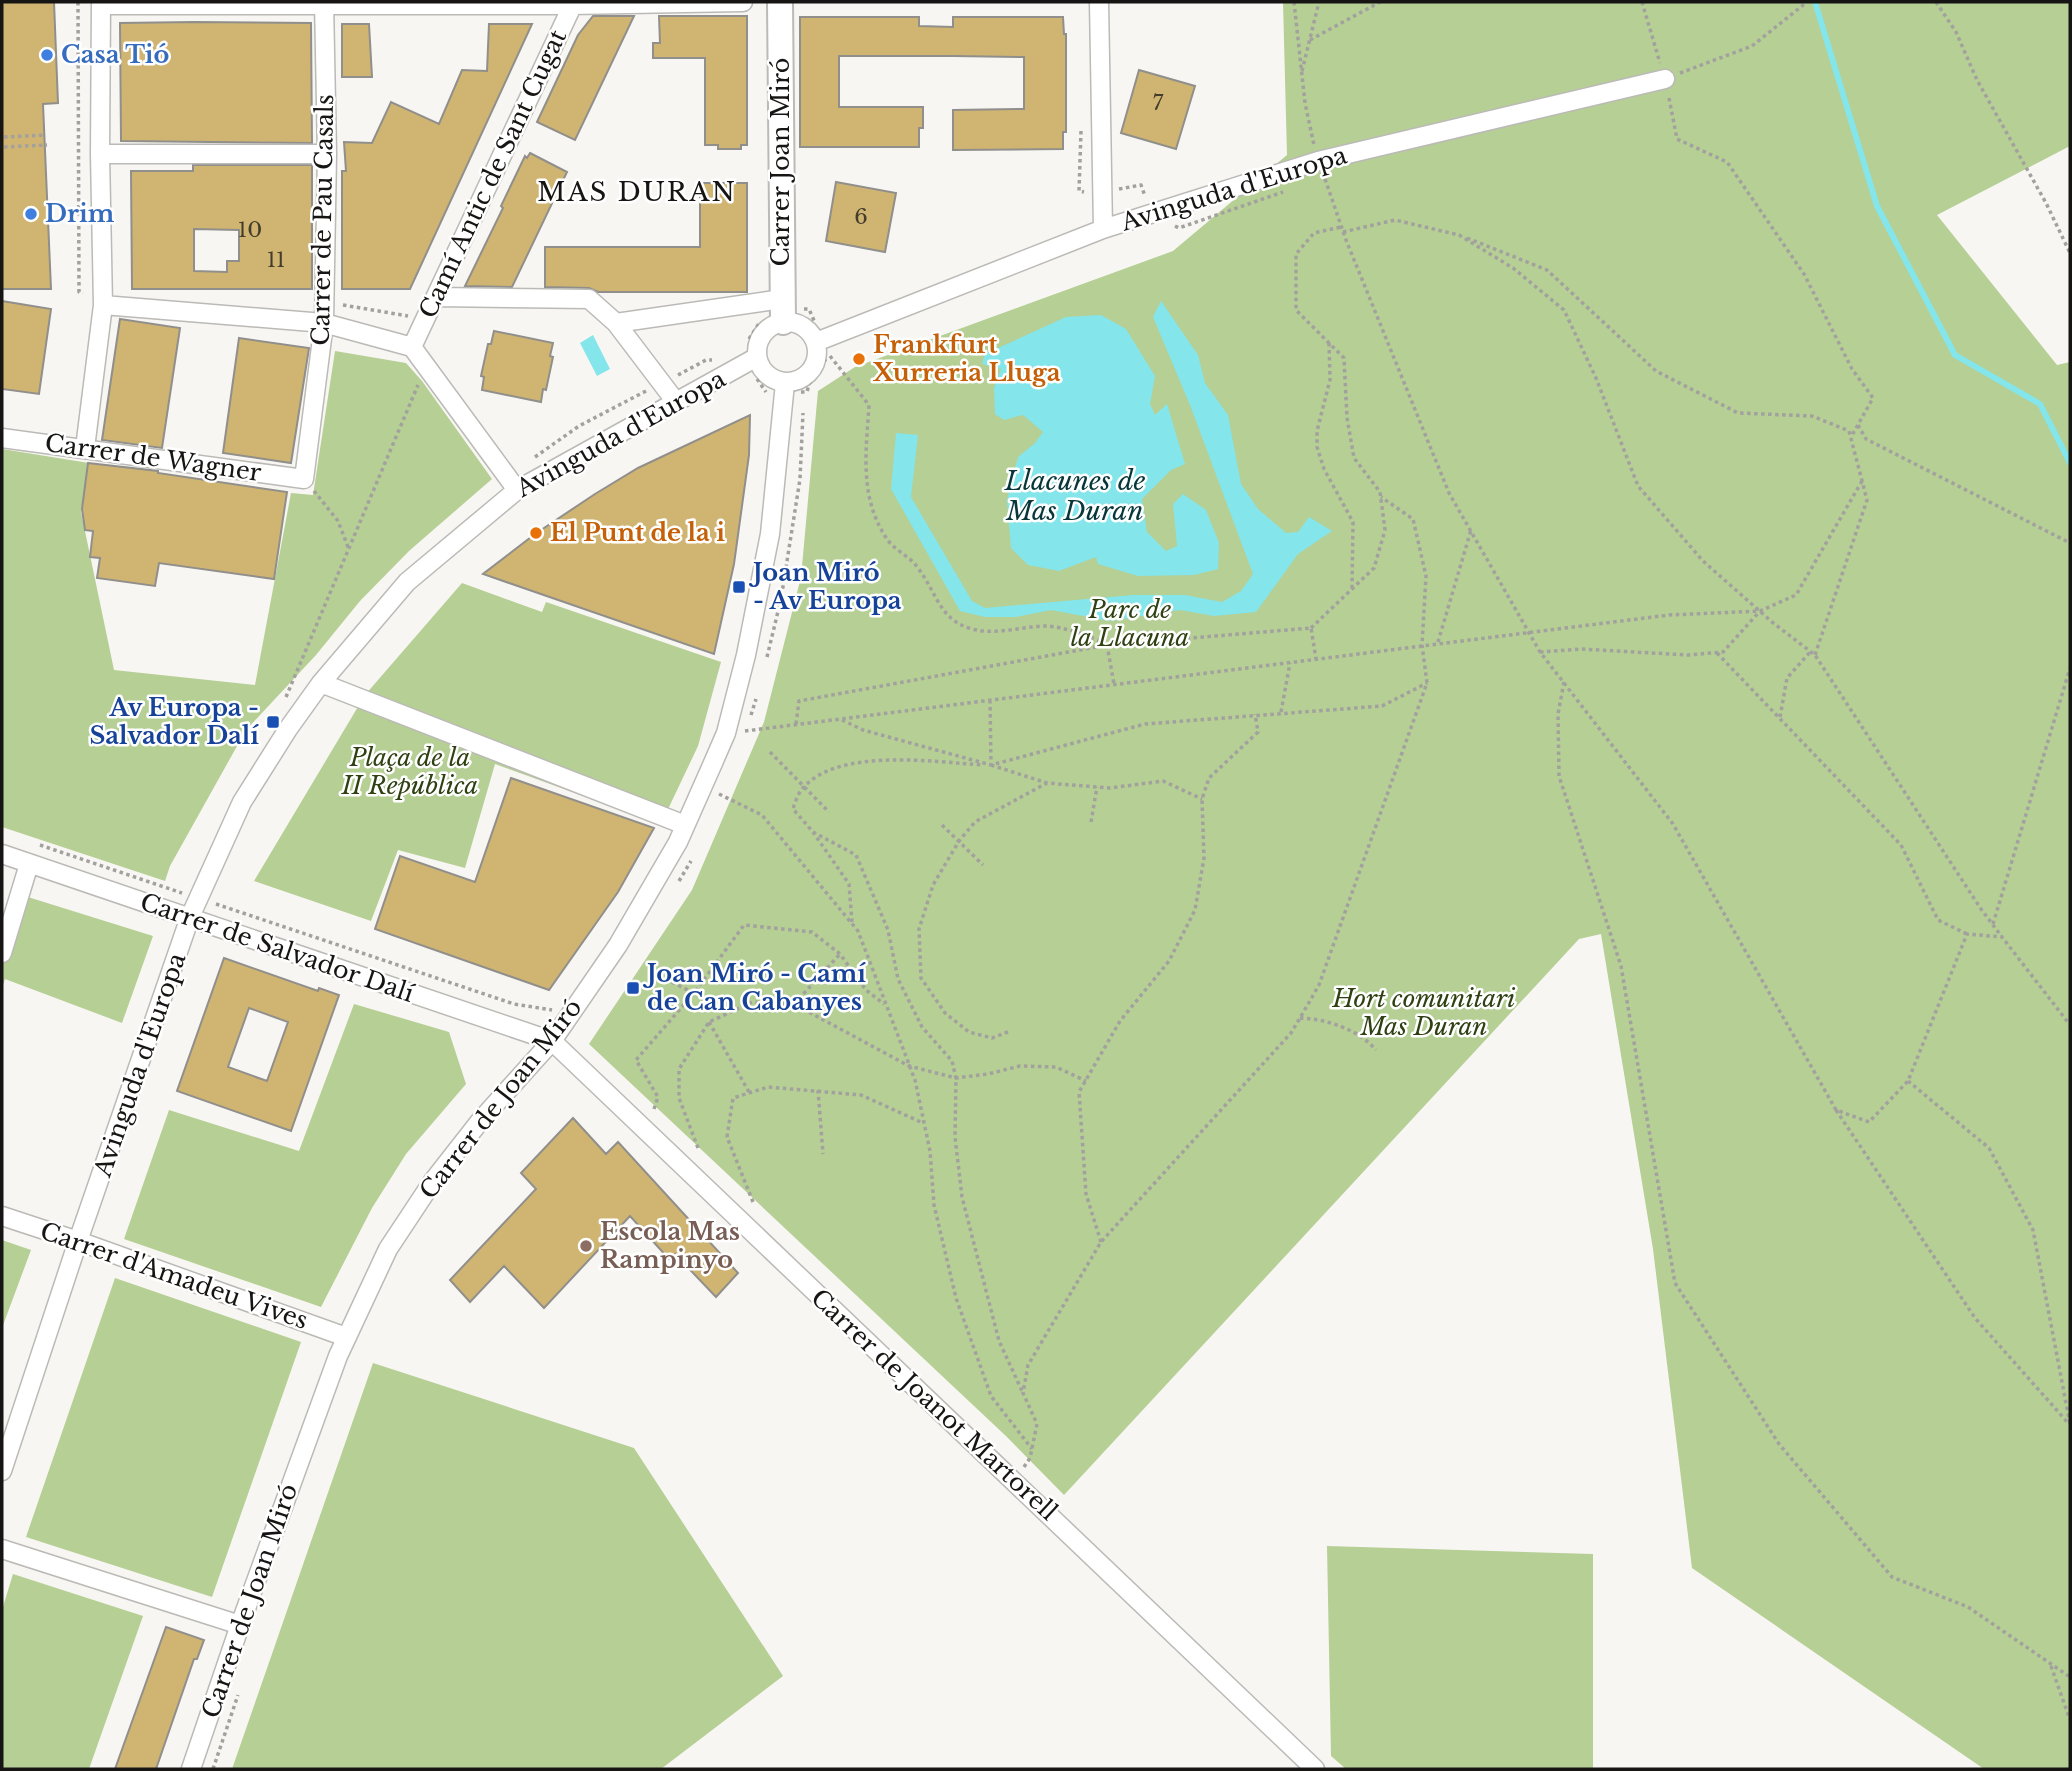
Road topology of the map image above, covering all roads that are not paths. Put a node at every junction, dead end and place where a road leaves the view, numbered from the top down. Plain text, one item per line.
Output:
1 (743, 2) edge
2 (780, 2) edge
3 (1098, 2) edge
4 (324, 3) edge
5 (101, 4) edge
6 (573, 4) edge
7 (1665, 79) road end
8 (100, 154) junction
9 (327, 155) junction
10 (1103, 229) junction
11 (436, 297) junction
12 (103, 300) junction
13 (783, 310) junction
14 (324, 323) junction
15 (616, 323) junction
16 (823, 346) junction
17 (412, 347) junction
18 (753, 359) junction
19 (784, 387) junction
20 (676, 402) junction
21 (2, 438) edge
22 (85, 448) junction
23 (303, 479) joint
24 (512, 483) junction
25 (321, 683) junction
26 (685, 825) junction
27 (2, 855) edge
28 (29, 864) junction
29 (182, 915) junction
30 (2, 953) edge
31 (552, 1041) junction
32 (2, 1216) edge
33 (78, 1241) junction
34 (346, 1337) junction
35 (2, 1471) edge
36 (2, 1549) edge
37 (240, 1625) junction
38 (191, 1769) edge
39 (1315, 1769) edge

1 - 6 street
2 - 13 street, Carrer Joan Miró
3 - 10 street
4 - 5 street
4 - 6 street
4 - 9 street, Carrer de Pau Casals
5 - 8 street
6 - 11 street, Camí Antic de Sant Cugat
7 - 10 street, Avinguda d'Europa
8 - 9 street
8 - 12 street
9 - 14 street, Carrer de Pau Casals
10 - 16 street, Avinguda d'Europa
11 - 15 street
11 - 17 street, Camí Antic de Sant Cugat
12 - 14 street
12 - 22 street
13 - 15 street
13 - 16 street
13 - 18 street
14 - 17 street
14 - 23 street, Carrer de Pau Casals
15 - 20 street
16 - 19 street
17 - 24 street
18 - 19 street
18 - 20 street, Avinguda d'Europa
19 - 26 street, Carrer de Joan Miró
20 - 24 street, Avinguda d'Europa
21 - 22 street, Carrer de Wagner
22 - 23 street, Carrer de Wagner
24 - 25 street, Avinguda d'Europa
25 - 26 street
25 - 29 street, Avinguda d'Europa
26 - 31 street, Carrer de Joan Miró
27 - 28 street, Carrer de Salvador Dalí
28 - 29 street, Carrer de Salvador Dalí
28 - 30 street
29 - 31 street, Carrer de Salvador Dalí
29 - 33 street, Avinguda d'Europa
31 - 34 street, Carrer de Joan Miró
31 - 39 street, Carrer de Joanot Martorell
32 - 33 street, Carrer d'Amadeu Vives
33 - 34 street, Carrer d'Amadeu Vives
33 - 35 street, Avinguda d'Europa
34 - 37 street, Carrer de Joan Miró
36 - 37 street
37 - 38 street, Carrer de Joan Miró

